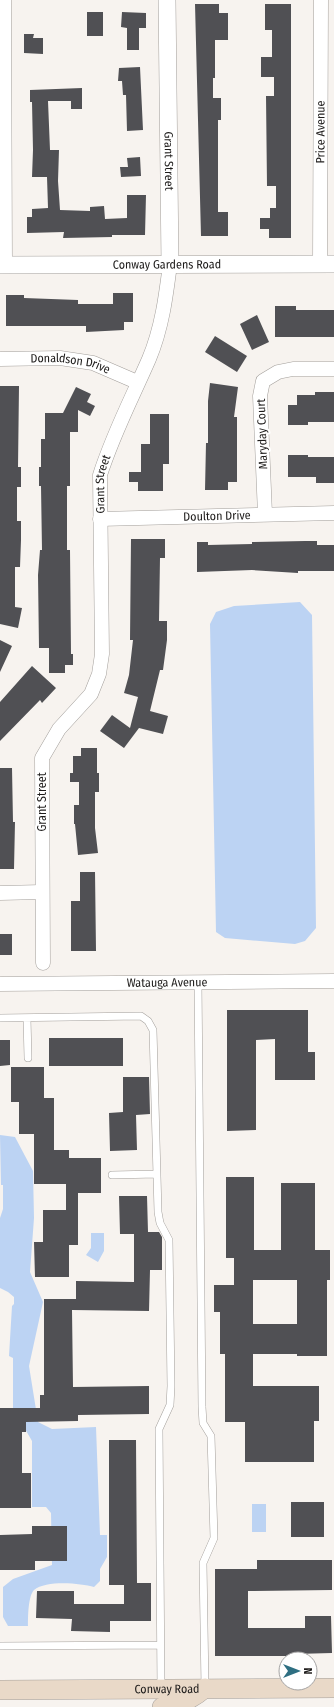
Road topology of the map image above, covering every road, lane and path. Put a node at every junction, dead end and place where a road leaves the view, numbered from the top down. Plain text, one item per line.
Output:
1 (4, 0) edge
2 (167, 0) edge
3 (321, 0) edge
4 (170, 264) junction
5 (327, 264) edge
6 (2, 265) edge
7 (0, 359) edge
8 (334, 369) edge
9 (137, 382) junction
10 (334, 513) edge
11 (265, 514) junction
12 (100, 519) junction
13 (42, 892) junction
14 (0, 893) edge
15 (43, 963) dead end
16 (334, 980) edge
17 (198, 982) junction
18 (0, 984) edge
19 (0, 1018) edge
20 (27, 1018) junction
21 (28, 1058) dead end
22 (157, 1174) junction
23 (112, 1175) dead end
24 (160, 1645) junction
25 (0, 1646) edge
26 (204, 1688) junction
27 (334, 1688) edge
28 (0, 1690) edge
29 (161, 1698) edge

1 - 6 street
2 - 4 street, Grant Street
3 - 5 street, Price Avenue
4 - 5 street, Conway Gardens Road
4 - 6 street, Conway Gardens Road
4 - 9 street, Grant Street
7 - 9 street, Donaldson Drive
8 - 11 street, Maryday Court
9 - 12 street, Grant Street
10 - 11 street, Doulton Drive
11 - 12 street, Doulton Drive
12 - 13 street, Grant Street
13 - 14 street
13 - 15 street, Grant Street
16 - 17 street, Watauga Avenue
17 - 18 street, Watauga Avenue
17 - 26 lane
19 - 20 lane
20 - 21 lane
20 - 22 lane
22 - 23 lane
22 - 24 lane
24 - 25 lane
24 - 29 lane
26 - 27 main road, Conway Road
26 - 29 main road, Conway Road
28 - 29 main road, Conway Road

